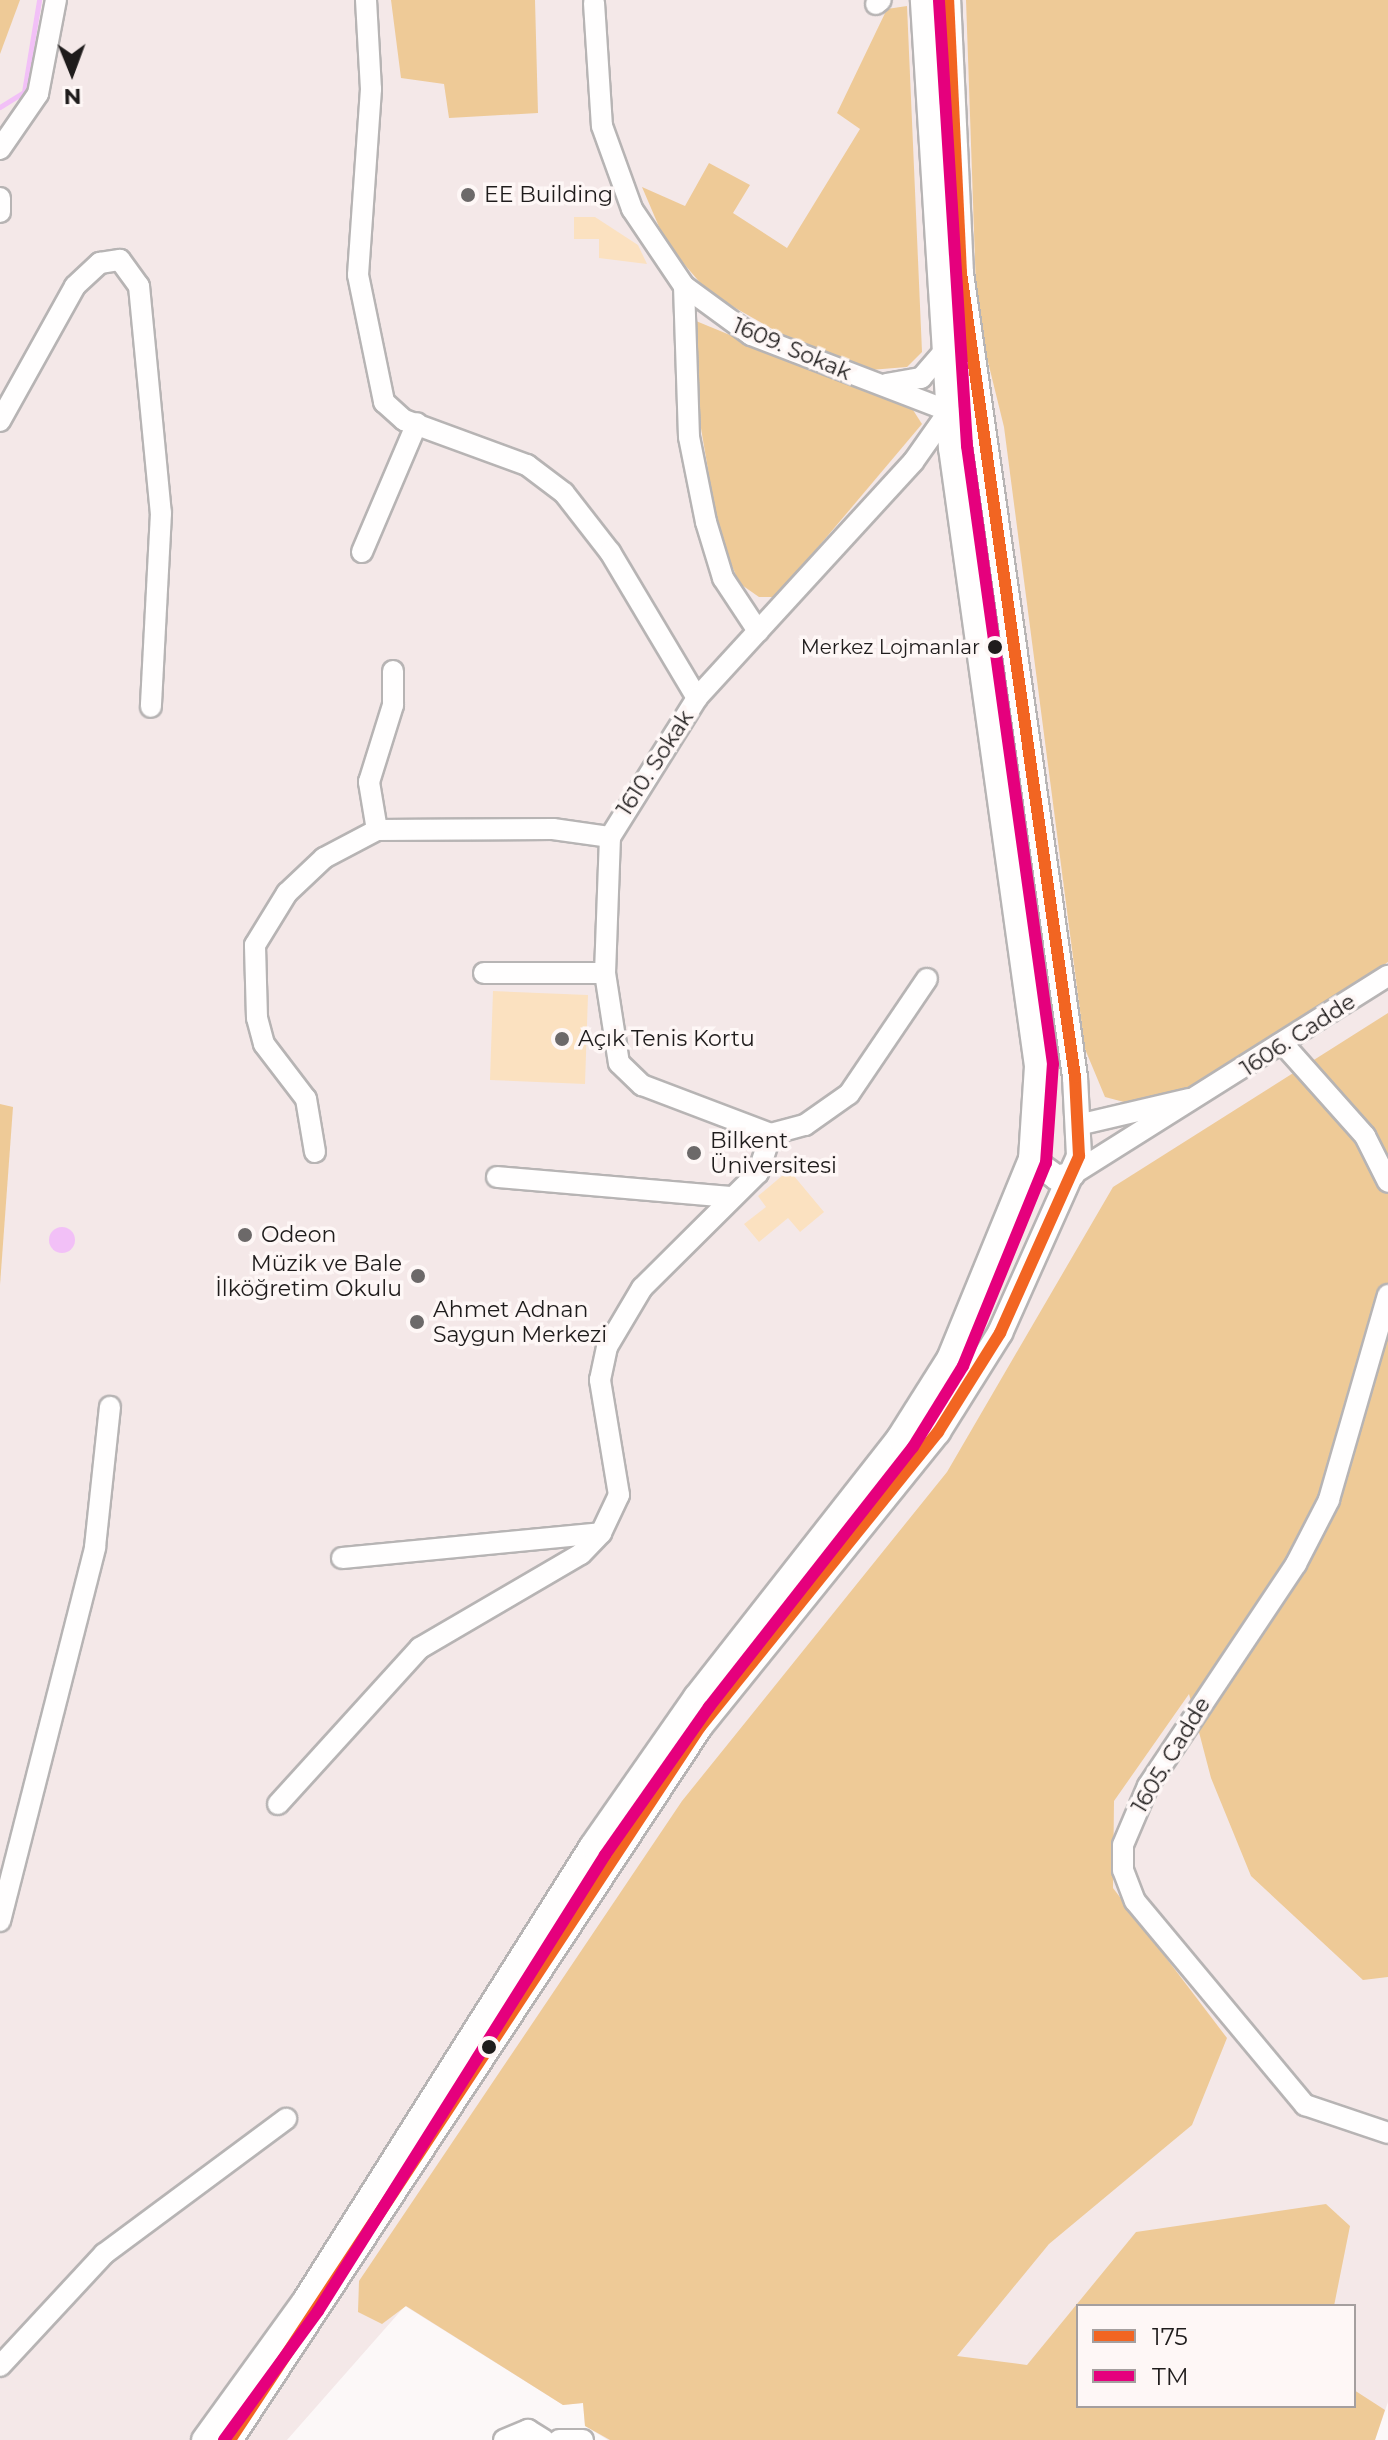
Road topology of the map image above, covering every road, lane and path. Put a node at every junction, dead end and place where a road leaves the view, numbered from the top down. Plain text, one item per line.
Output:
1 (56, 0) edge
2 (366, 0) edge
3 (923, 0) edge
4 (948, 0) edge
5 (594, 3) dead end
6 (0, 149) edge
7 (0, 198) edge
8 (0, 212) edge
9 (684, 286) junction
10 (944, 352) junction
11 (881, 385) junction
12 (923, 401) junction
13 (986, 415) junction
14 (0, 421) edge
15 (417, 423) junction
16 (945, 432) junction
17 (362, 552) dead end
18 (758, 631) junction
19 (393, 671) dead end
20 (697, 698) junction
21 (151, 707) dead end
22 (377, 830) junction
23 (610, 837) junction
24 (484, 973) dead end
25 (605, 973) junction
26 (1388, 976) edge
27 (927, 979) dead end
28 (1284, 1045) junction
29 (1208, 1095) junction
30 (1078, 1125) junction
31 (1036, 1132) junction
32 (771, 1134) junction
33 (315, 1152) dead end
34 (1031, 1159) junction
35 (1073, 1174) junction
36 (497, 1177) dead end
37 (1388, 1182) edge
38 (729, 1197) junction
39 (1388, 1295) edge
40 (110, 1407) dead end
41 (601, 1533) junction
42 (342, 1558) dead end
43 (278, 1804) dead end
44 (0, 1921) edge
45 (286, 2119) dead end
46 (1388, 2133) edge
47 (0, 2366) edge
48 (204, 2440) edge
49 (230, 2440) edge
50 (504, 2440) edge
51 (544, 2440) edge
52 (559, 2440) edge
53 (583, 2440) edge

1 - 6 street
2 - 15 street
3 - 10 street
4 - 13 street
5 - 9 street, 1609. Sokak
7 - 8 street
9 - 11 street, 1609. Sokak
9 - 18 street
10 - 11 street, 1609. Sokak
10 - 16 street
11 - 12 street, 1609. Sokak
12 - 16 street, 1609. Sokak
12 - 16 street
13 - 16 street
13 - 16 street
13 - 30 street
14 - 21 street
15 - 17 street
15 - 20 street
16 - 18 street, 1610. Sokak
16 - 31 street
18 - 20 street, 1610. Sokak
19 - 22 street
20 - 23 street, 1610. Sokak
22 - 23 street
22 - 33 street
23 - 25 street, 1610. Sokak
24 - 25 street
25 - 32 street, 1610. Sokak
26 - 28 street, 1606. Cadde
27 - 32 street
28 - 29 street, 1606. Cadde
28 - 37 street
29 - 30 street, 1606. Cadde
29 - 35 street, 1606. Cadde
30 - 31 street
30 - 35 street
31 - 34 street
32 - 38 street
34 - 35 street
34 - 48 street
35 - 49 street
36 - 38 street
38 - 41 street
39 - 46 street, 1605. Cadde
40 - 44 street
41 - 42 street
41 - 43 street
45 - 47 street
50 - 51 street
52 - 53 street

